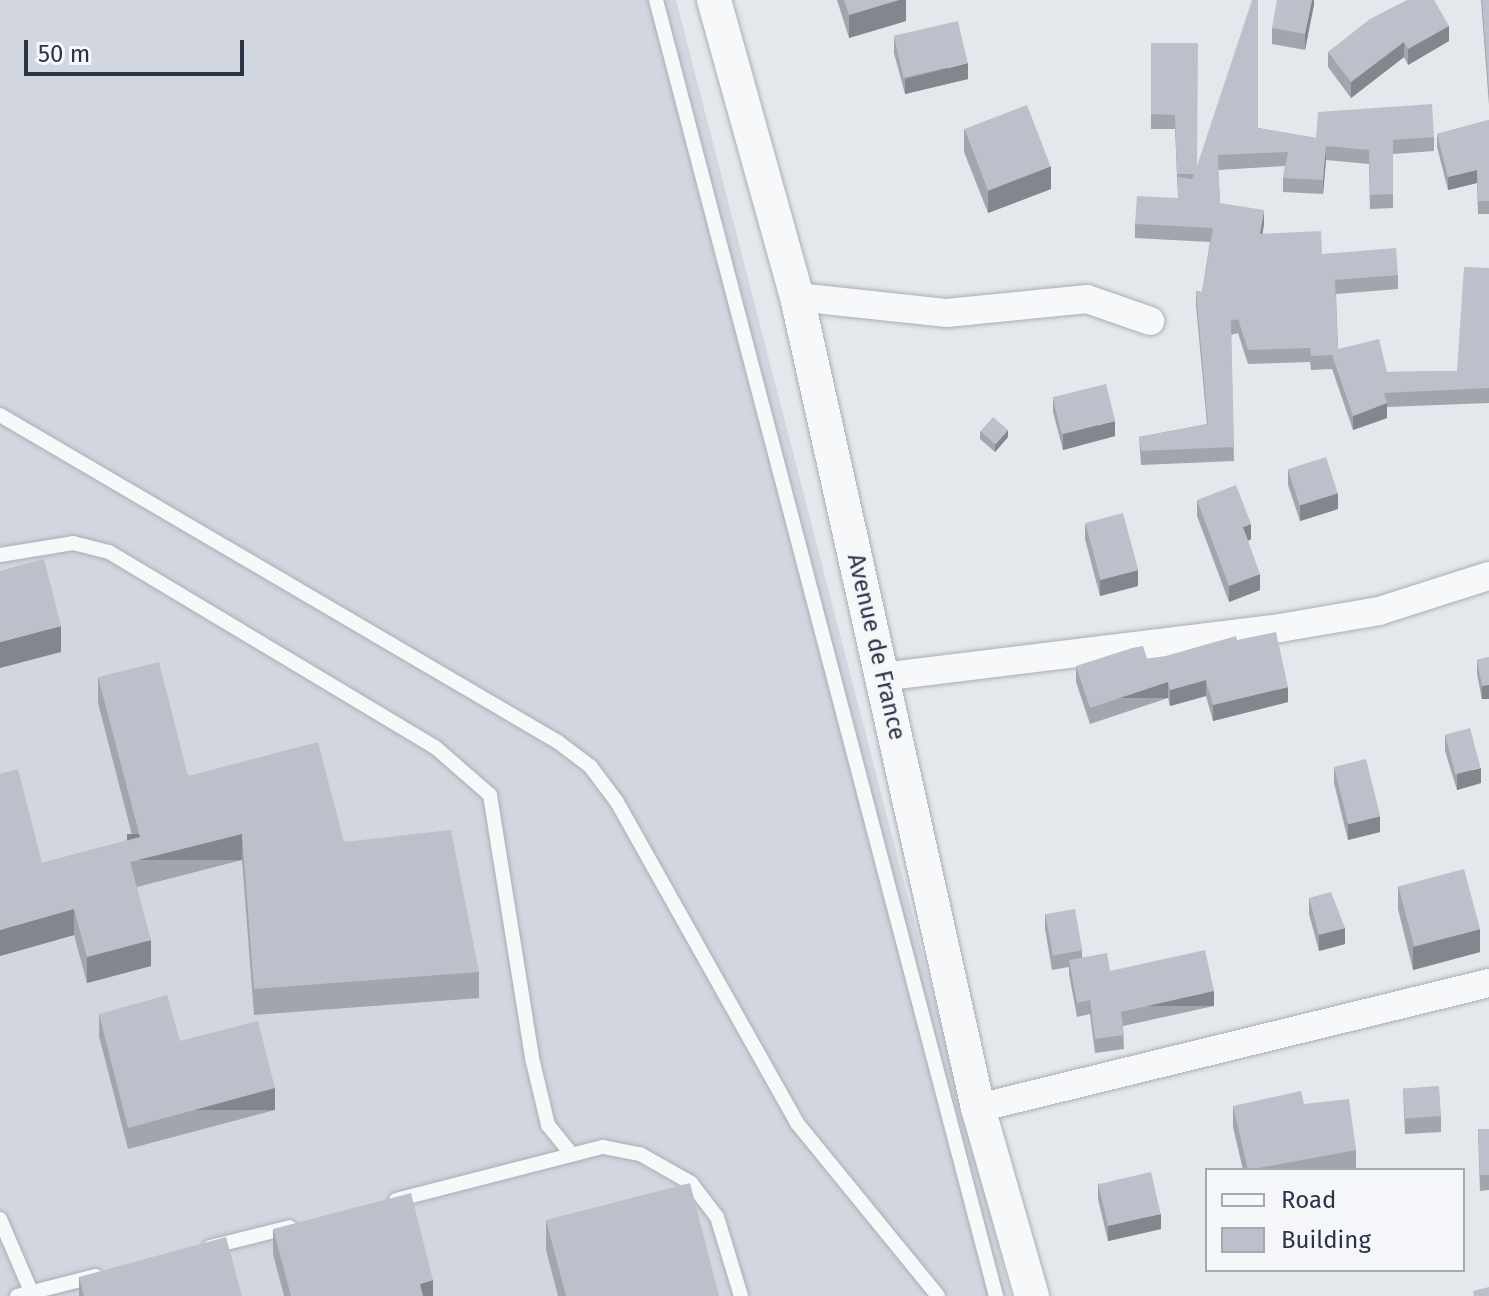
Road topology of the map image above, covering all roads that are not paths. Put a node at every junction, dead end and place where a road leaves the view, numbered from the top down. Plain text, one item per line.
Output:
1 (656, 0) edge
2 (714, 0) edge
3 (797, 297) junction
4 (1150, 321) dead end
5 (0, 415) edge
6 (0, 555) edge
7 (1489, 576) edge
8 (882, 677) junction
9 (1489, 983) edge
10 (978, 1108) junction
11 (572, 1155) junction
12 (387, 1202) edge
13 (0, 1219) edge
14 (310, 1222) edge
15 (186, 1253) edge
16 (109, 1273) edge
17 (27, 1295) edge
18 (741, 1296) edge
19 (938, 1296) edge
20 (996, 1296) edge
21 (1032, 1296) edge

1 - 20 lane
2 - 3 street, Avenue de France
3 - 4 street
3 - 8 street, Avenue de France
5 - 19 lane
6 - 11 lane
7 - 8 street
8 - 10 street, Avenue de France
9 - 10 street
10 - 21 street, Avenue de France
11 - 12 lane
11 - 18 lane
13 - 17 lane
14 - 15 lane
16 - 17 lane

